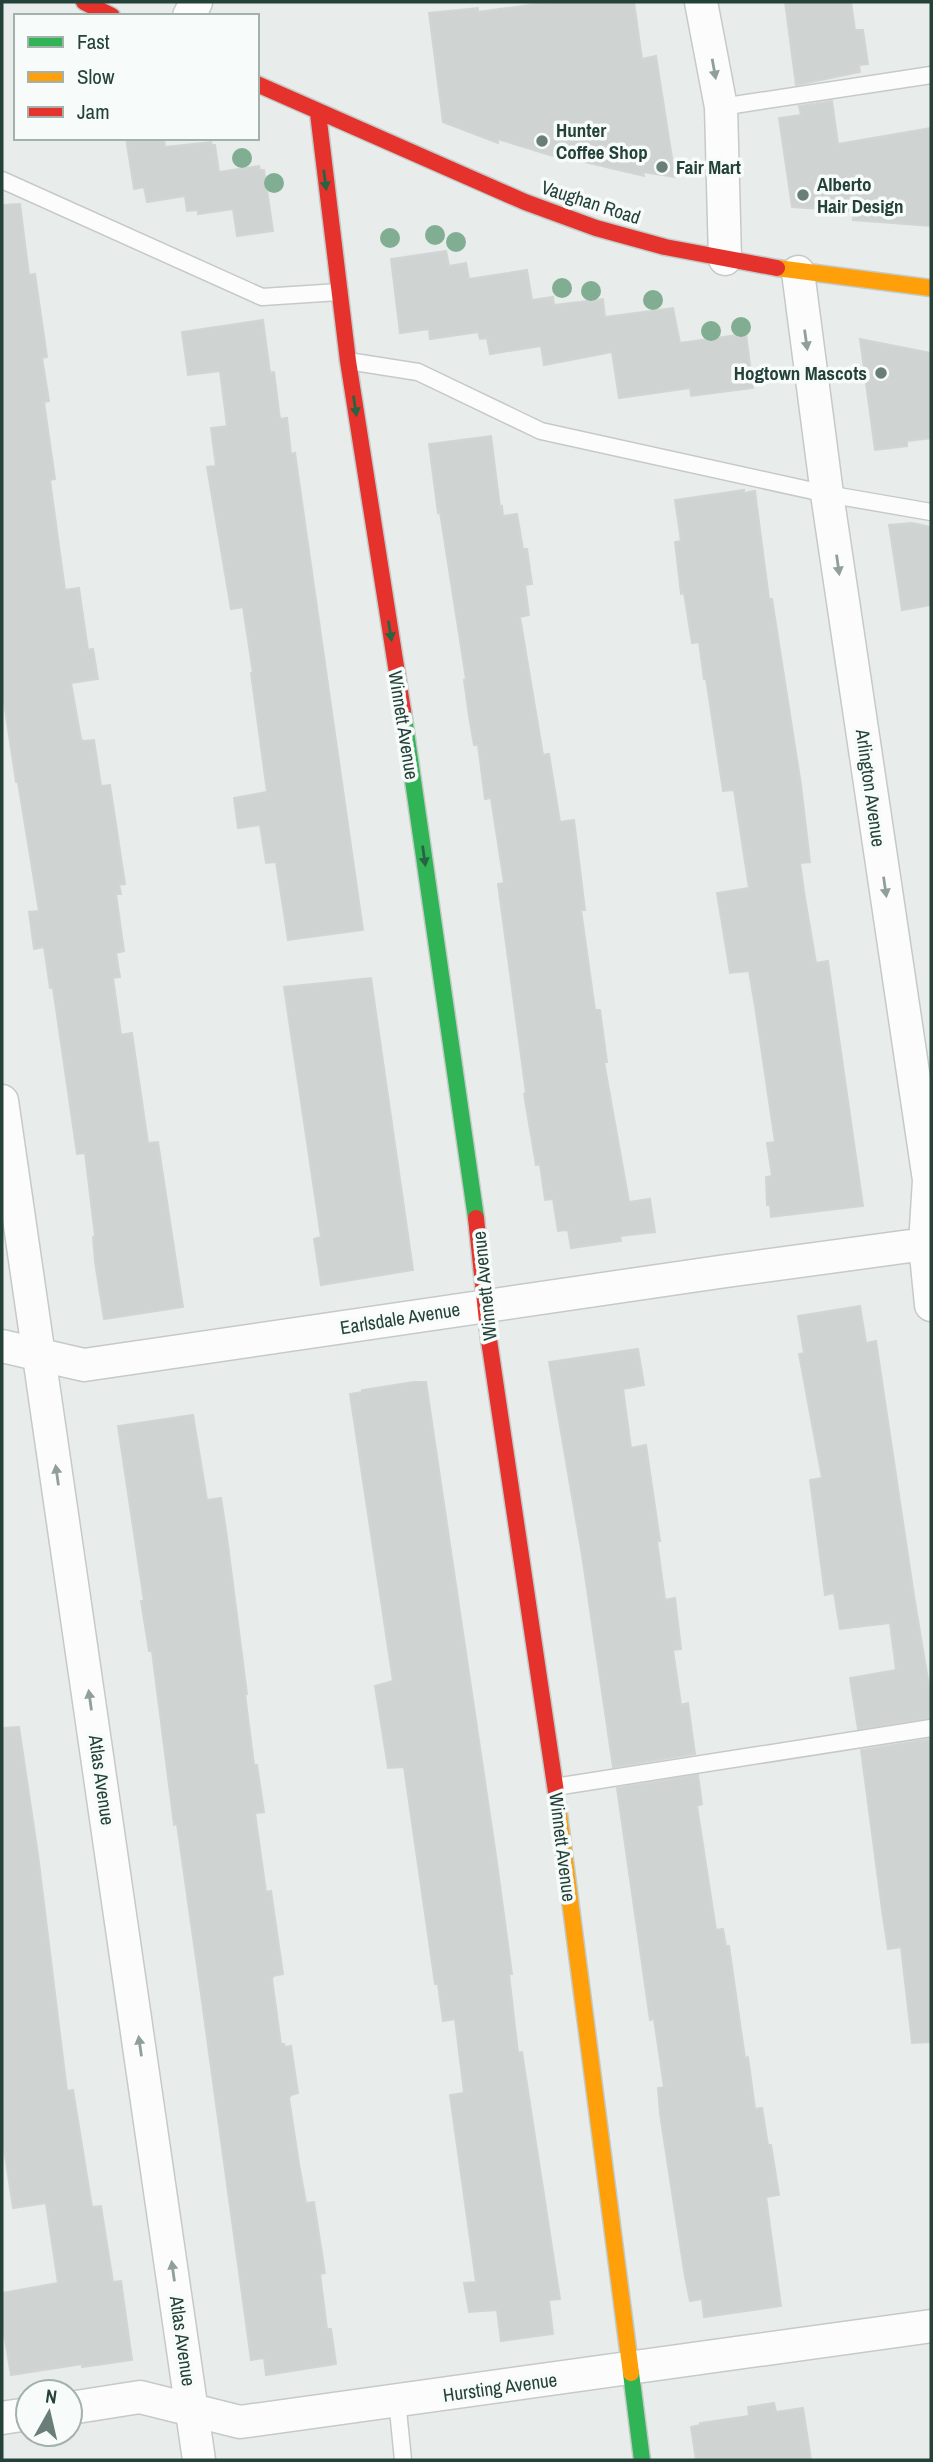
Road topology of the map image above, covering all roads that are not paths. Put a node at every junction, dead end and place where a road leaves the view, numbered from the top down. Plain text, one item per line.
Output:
1 (84, 2) edge
2 (701, 2) edge
3 (108, 14) edge
4 (931, 75) edge
5 (259, 86) edge
6 (721, 107) junction
7 (318, 113) junction
8 (2, 180) edge
9 (725, 259) junction
10 (798, 272) junction
11 (931, 288) edge
12 (339, 292) junction
13 (348, 361) junction
14 (827, 494) junction
15 (931, 512) edge
16 (2, 1101) edge
17 (925, 1244) junction
18 (486, 1305) junction
19 (931, 1305) edge
20 (2, 1346) edge
21 (40, 1354) junction
22 (931, 1728) edge
23 (555, 1787) junction
24 (931, 2326) edge
25 (629, 2370) junction
26 (397, 2400) junction
27 (84, 2406) edge
28 (193, 2410) junction
29 (199, 2460) edge
30 (403, 2460) edge
31 (642, 2460) edge

1 - 3 street
2 -> 6 street
4 - 6 lane
5 - 7 street, Vaughan Road
6 - 9 street
7 - 9 street, Vaughan Road
7 -> 12 street, Winnett Avenue
8 - 12 lane
9 - 10 street, Vaughan Road
10 - 11 street, Vaughan Road
10 -> 14 street, Arlington Avenue
12 - 13 street, Winnett Avenue
13 - 14 lane
13 -> 18 street, Winnett Avenue
14 - 15 lane
14 -> 17 street, Arlington Avenue
16 - 21 street, Atlas Avenue
17 - 18 street, Earlsdale Avenue
17 - 19 street, Arlington Avenue
18 - 21 street, Earlsdale Avenue
18 - 23 street, Winnett Avenue
20 - 21 street, Earlsdale Avenue
28 -> 21 street, Atlas Avenue
22 - 23 lane
23 - 25 street, Winnett Avenue
24 - 25 street, Hursting Avenue
25 - 26 street, Hursting Avenue
25 - 31 street, Winnett Avenue
26 - 28 street, Hursting Avenue
26 - 30 lane
27 - 28 street, Hursting Avenue
28 - 29 street, Atlas Avenue

